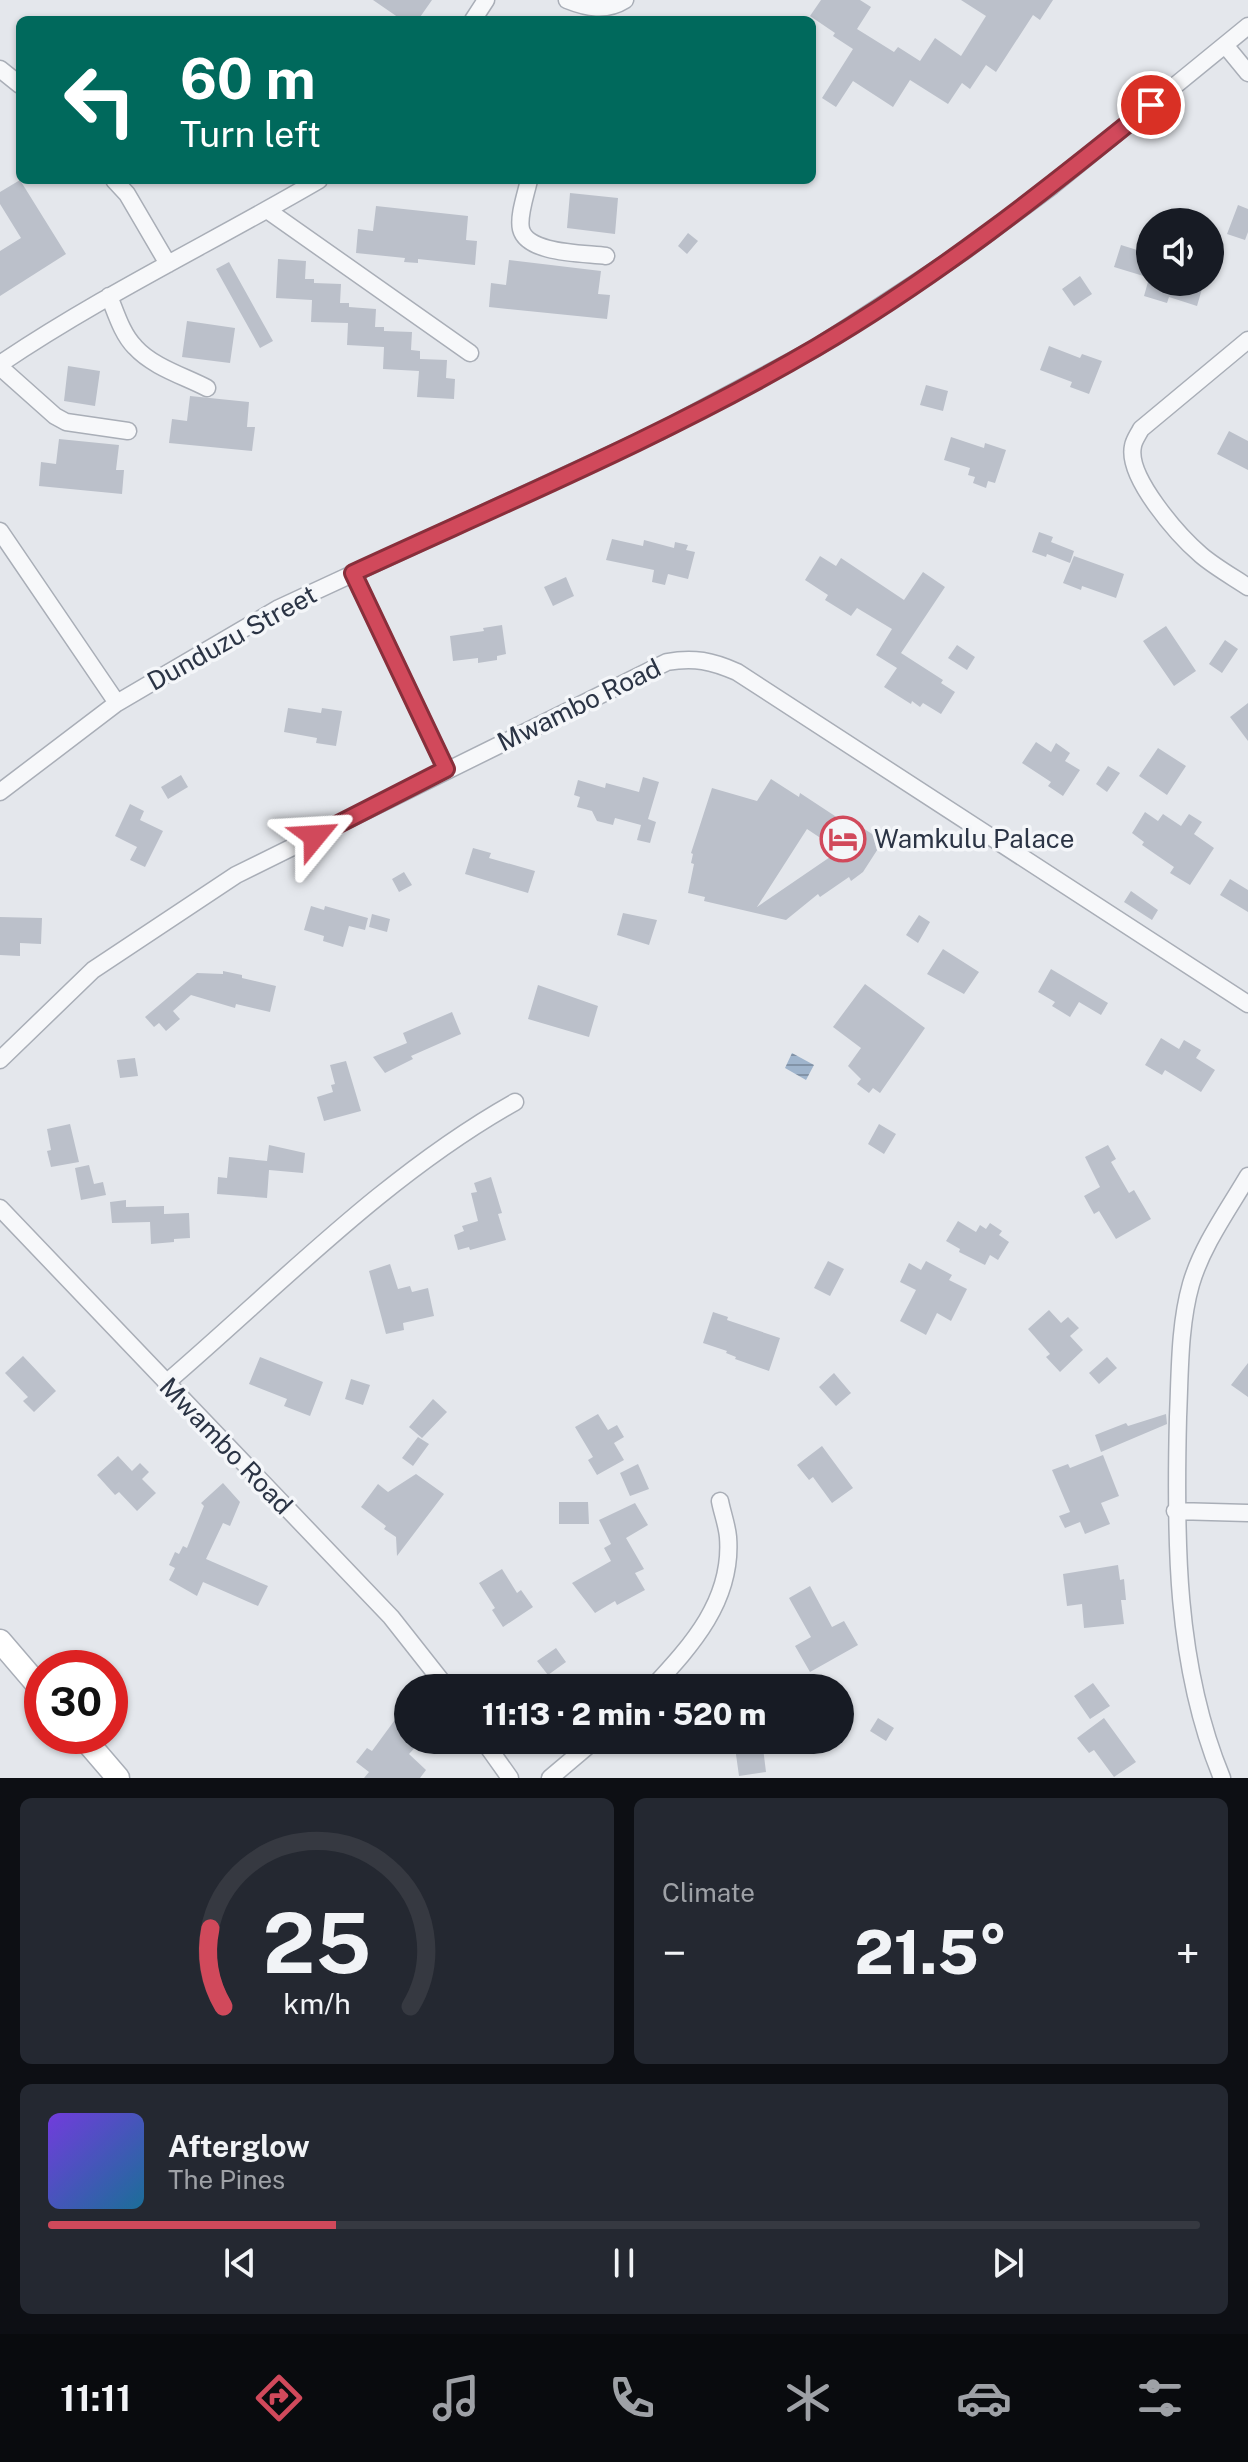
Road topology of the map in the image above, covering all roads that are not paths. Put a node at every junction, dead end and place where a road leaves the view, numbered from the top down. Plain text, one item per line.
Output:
1 (567, 0) edge
2 (625, 0) edge
3 (1248, 26) edge
4 (1225, 45) junction
5 (0, 69) edge
6 (1248, 73) edge
7 (16, 82) edge
8 (118, 184) edge
9 (312, 184) edge
10 (528, 184) edge
11 (267, 210) junction
12 (606, 256) dead end
13 (168, 264) junction
14 (109, 296) junction
15 (1248, 340) edge
16 (470, 353) dead end
17 (0, 366) edge
18 (207, 388) dead end
19 (128, 431) dead end
20 (0, 531) edge
21 (353, 573) junction
22 (1248, 587) edge
23 (117, 703) junction
24 (446, 769) junction
25 (0, 792) edge
26 (1248, 1004) edge
27 (0, 1060) edge
28 (515, 1102) dead end
29 (1248, 1176) edge
30 (0, 1208) edge
31 (166, 1383) junction
32 (720, 1501) dead end
33 (1175, 1511) junction
34 (1248, 1513) edge
35 (0, 1641) edge
36 (24, 1669) edge
37 (436, 1674) edge
38 (664, 1674) edge
39 (97, 1754) edge
40 (493, 1754) edge
41 (578, 1754) edge
42 (118, 1778) edge
43 (510, 1778) edge
44 (550, 1778) edge
45 (1222, 1778) edge

1 - 2 street
3 - 4 street, Dunduzu Street
4 - 6 street
4 - 21 street, Dunduzu Street
5 - 7 street
8 - 13 street
9 - 11 street
10 - 12 street
11 - 13 street
11 - 16 street
13 - 14 street
14 - 17 street
14 - 18 street
15 - 22 street
17 - 19 street
20 - 23 street
21 - 23 street, Dunduzu Street
21 - 24 street
23 - 25 street, Dunduzu Street
24 - 26 street, Mwambo Road
24 - 27 street, Mwambo Road
28 - 31 street
29 - 33 street
30 - 31 street, Mwambo Road
31 - 37 street, Mwambo Road
32 - 38 street
33 - 34 street
33 - 45 street
35 - 36 main road
39 - 42 main road
40 - 43 street
41 - 44 street

